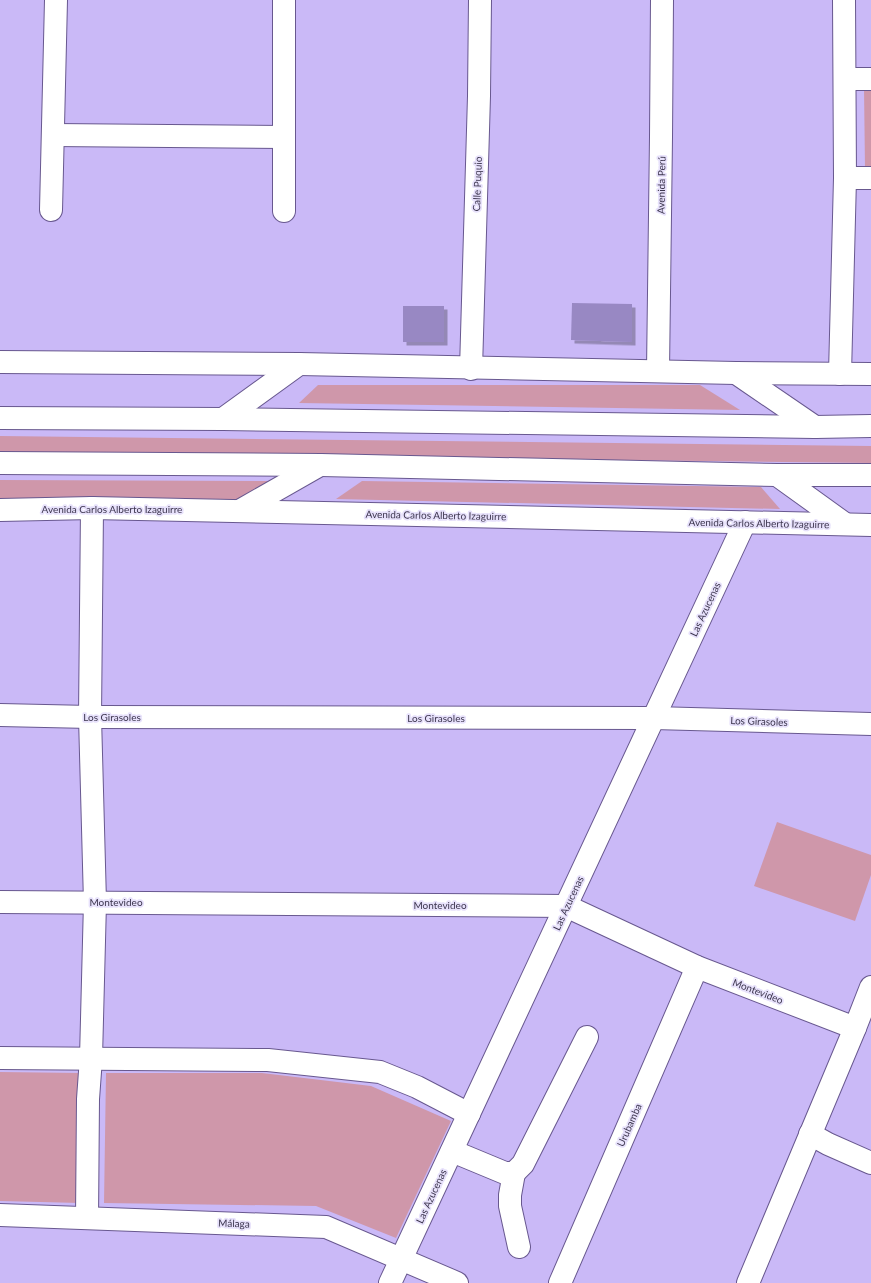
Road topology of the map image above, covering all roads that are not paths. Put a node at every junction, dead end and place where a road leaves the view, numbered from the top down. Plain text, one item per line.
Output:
1 (56, 0) edge
2 (284, 0) edge
3 (480, 0) edge
4 (662, 0) edge
5 (844, 0) edge
6 (845, 79) junction
7 (871, 79) edge
8 (53, 135) junction
9 (284, 137) junction
10 (845, 178) junction
11 (871, 178) edge
12 (51, 210) dead end
13 (284, 211) dead end
14 (0, 362) edge
15 (299, 364) junction
16 (471, 369) junction
17 (658, 371) junction
18 (736, 373) junction
19 (840, 374) junction
20 (871, 374) edge
21 (0, 418) edge
22 (223, 419) junction
23 (871, 426) edge
24 (815, 427) junction
25 (0, 464) edge
26 (321, 465) junction
27 (777, 475) junction
28 (871, 475) edge
29 (92, 508) junction
30 (0, 510) edge
31 (241, 510) junction
32 (745, 522) junction
33 (845, 524) junction
34 (871, 525) edge
35 (0, 715) edge
36 (90, 717) junction
37 (654, 718) junction
38 (871, 724) edge
39 (0, 902) edge
40 (95, 902) junction
41 (566, 906) junction
42 (697, 967) junction
43 (871, 987) edge
44 (855, 1028) junction
45 (587, 1037) dead end
46 (0, 1058) edge
47 (91, 1058) junction
48 (469, 1114) junction
49 (810, 1134) junction
50 (452, 1151) junction
51 (871, 1163) edge
52 (514, 1173) junction
53 (0, 1215) edge
54 (86, 1218) junction
55 (519, 1247) dead end
56 (402, 1258) junction
57 (390, 1283) edge
58 (457, 1283) edge
59 (560, 1283) edge
60 (748, 1283) edge

1 - 8 street
2 - 9 street
3 - 16 street, Calle Puquio
4 - 17 street, Avenida Perú
5 - 6 street
6 - 7 street
6 - 10 street
8 - 9 street
8 - 12 street
9 - 13 street
10 - 11 street
10 - 19 street
14 - 15 street
15 - 16 street
15 - 22 street
16 - 17 street
17 - 18 street
18 - 19 street
18 - 24 street
19 - 20 street
21 - 22 street
22 - 24 street
23 - 24 street
25 - 26 street
26 - 27 street
26 - 31 street
27 - 28 street
27 - 33 street
29 - 30 street, Avenida Carlos Alberto Izaguirre
29 - 31 street, Avenida Carlos Alberto Izaguirre
29 - 36 street
31 - 32 street, Avenida Carlos Alberto Izaguirre
32 - 33 street, Avenida Carlos Alberto Izaguirre
32 - 37 street, Las Azucenas
33 - 34 street, Avenida Carlos Alberto Izaguirre
35 - 36 street, Los Girasoles
36 - 37 street, Los Girasoles
36 - 40 street
37 - 38 street, Los Girasoles
37 - 41 street, Las Azucenas
39 - 40 street, Montevideo
40 - 41 street, Montevideo
40 - 47 street
41 - 42 street, Montevideo
41 - 48 street, Las Azucenas
42 - 44 street, Montevideo
42 - 59 street, Urubamba
43 - 44 street
44 - 49 street
45 - 52 street
46 - 47 street
47 - 48 street
47 - 54 street
48 - 50 street, Las Azucenas
49 - 51 street
49 - 60 street
50 - 52 street
50 - 56 street, Las Azucenas
52 - 55 street
53 - 54 street, Málaga
54 - 56 street, Málaga
56 - 57 street, Las Azucenas
56 - 58 street, Málaga

